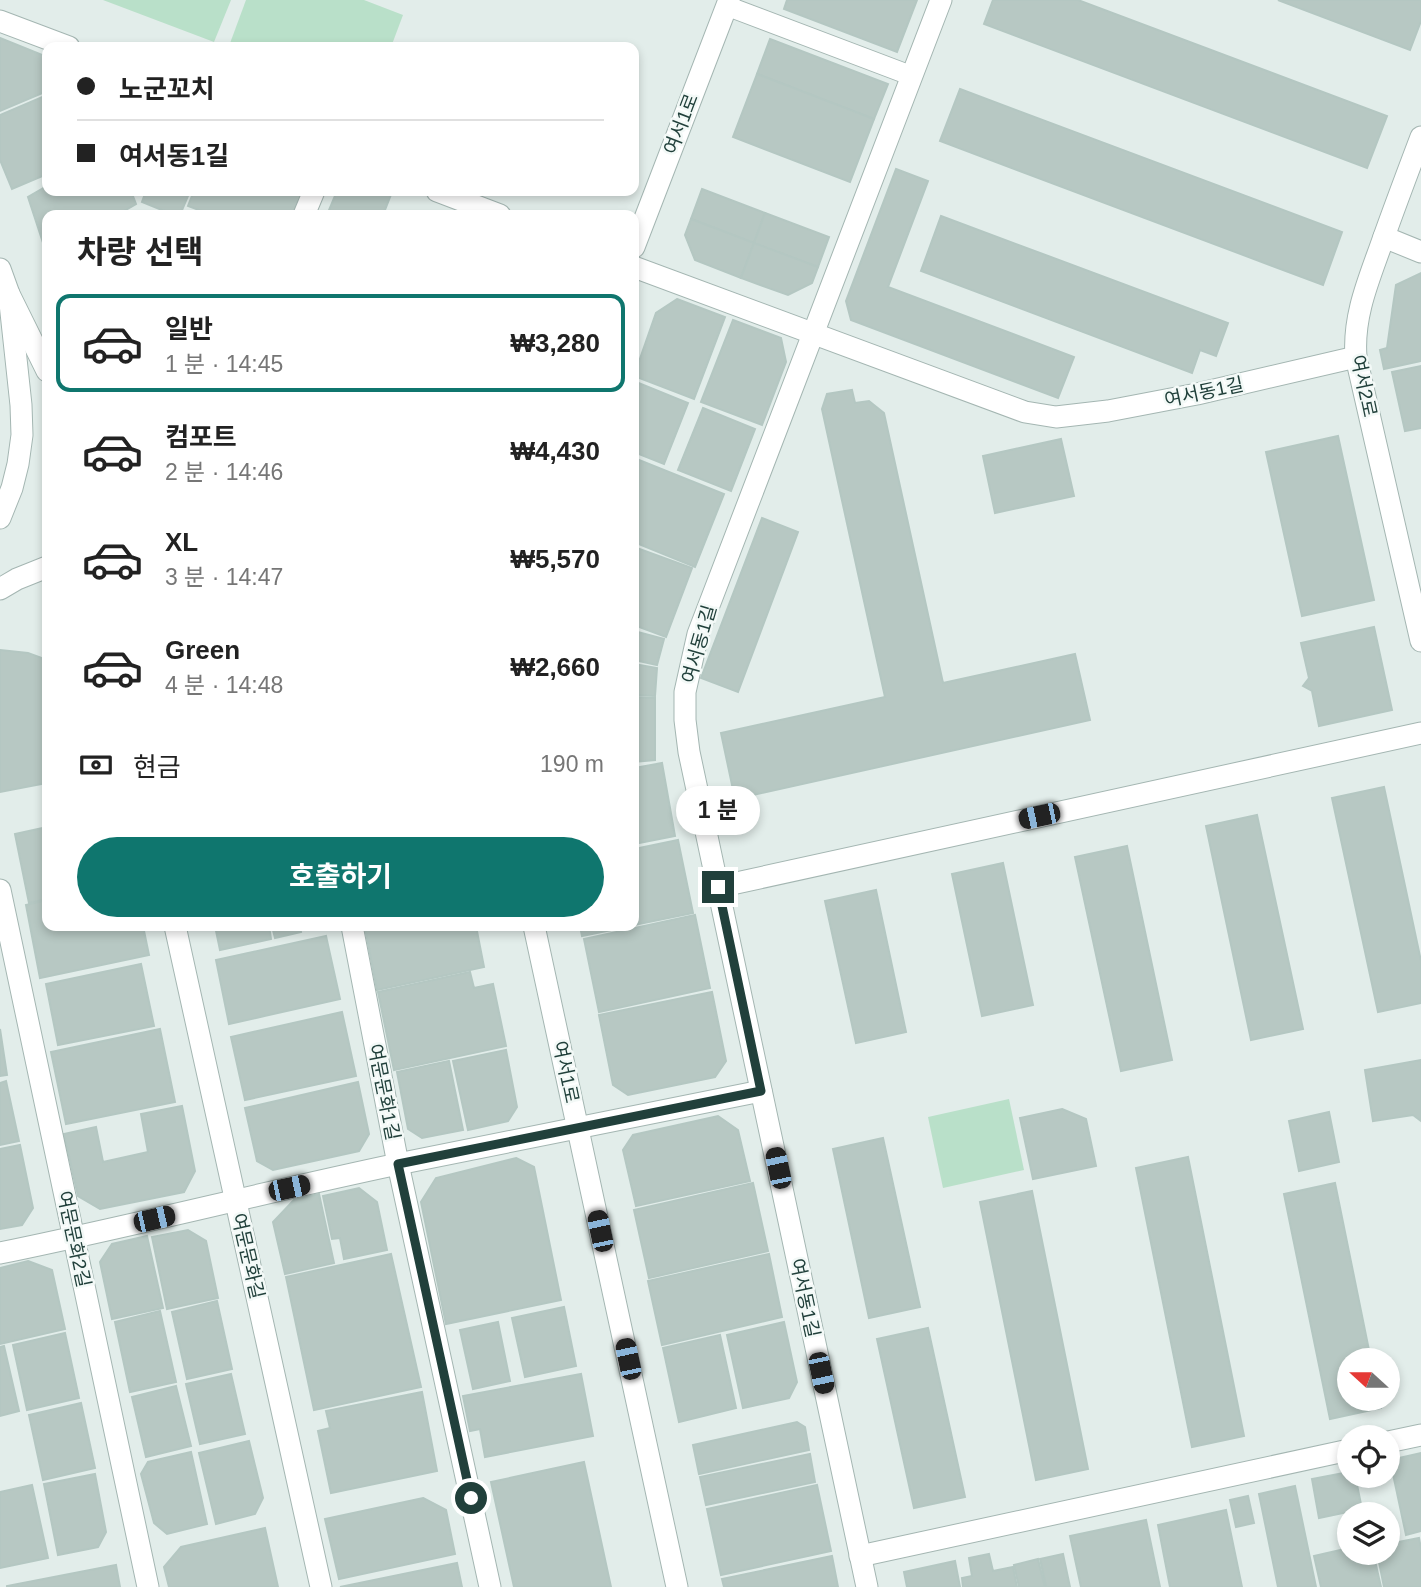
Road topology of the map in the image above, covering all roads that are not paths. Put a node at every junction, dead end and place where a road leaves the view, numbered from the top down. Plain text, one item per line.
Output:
1 (941, 0) edge
2 (728, 3) edge
3 (0, 20) edge
4 (56, 42) edge
5 (912, 76) junction
6 (1421, 137) edge
7 (450, 196) edge
8 (487, 210) edge
9 (639, 234) edge
10 (1384, 237) junction
11 (1421, 252) edge
12 (0, 269) edge
13 (639, 269) edge
14 (9, 293) junction
15 (813, 334) junction
16 (1356, 357) junction
17 (42, 361) edge
18 (0, 518) edge
19 (42, 569) edge
20 (0, 589) edge
21 (1419, 618) edge
22 (1421, 641) edge
23 (1421, 733) edge
24 (718, 887) junction
25 (0, 891) edge
26 (176, 931) edge
27 (353, 931) edge
28 (535, 931) edge
29 (761, 1091) junction
30 (578, 1128) junction
31 (398, 1164) junction
32 (235, 1200) junction
33 (74, 1238) junction
34 (0, 1253) edge
35 (1421, 1434) edge
36 (1400, 1439) edge
37 (1337, 1453) edge
38 (860, 1556) junction
39 (148, 1587) edge
40 (321, 1587) edge
41 (490, 1587) edge
42 (677, 1587) edge
43 (867, 1587) edge

1 - 5 street, 여서동1길
2 - 5 lane
2 - 9 street, 여서1로
3 - 4 street
5 - 15 street, 여서동1길
6 - 10 street, 여서2로
7 - 8 street
10 - 11 street
10 - 16 street, 여서2로
12 - 14 street
13 - 15 street, 여서동1길
14 - 17 street
14 - 18 street
15 - 16 street, 여서동1길
15 - 24 street, 여서동1길
16 - 21 street, 여서2로
19 - 20 street
21 - 22 street, 여서2로
23 - 24 street
24 - 29 street, 여서동1길
25 - 33 street, 여문문화2길
26 - 32 street, 여문문화길
27 - 31 street, 여문문화1길
28 - 30 street, 여서1로
29 - 30 street
29 - 38 street, 여서동1길
30 - 31 street
30 - 42 street, 여서1로
31 - 32 street
31 - 41 street, 여문문화1길
32 - 33 street
32 - 40 street, 여문문화길
33 - 34 street
33 - 39 street, 여문문화2길
35 - 36 street
37 - 38 street
38 - 43 street, 여서동1길

